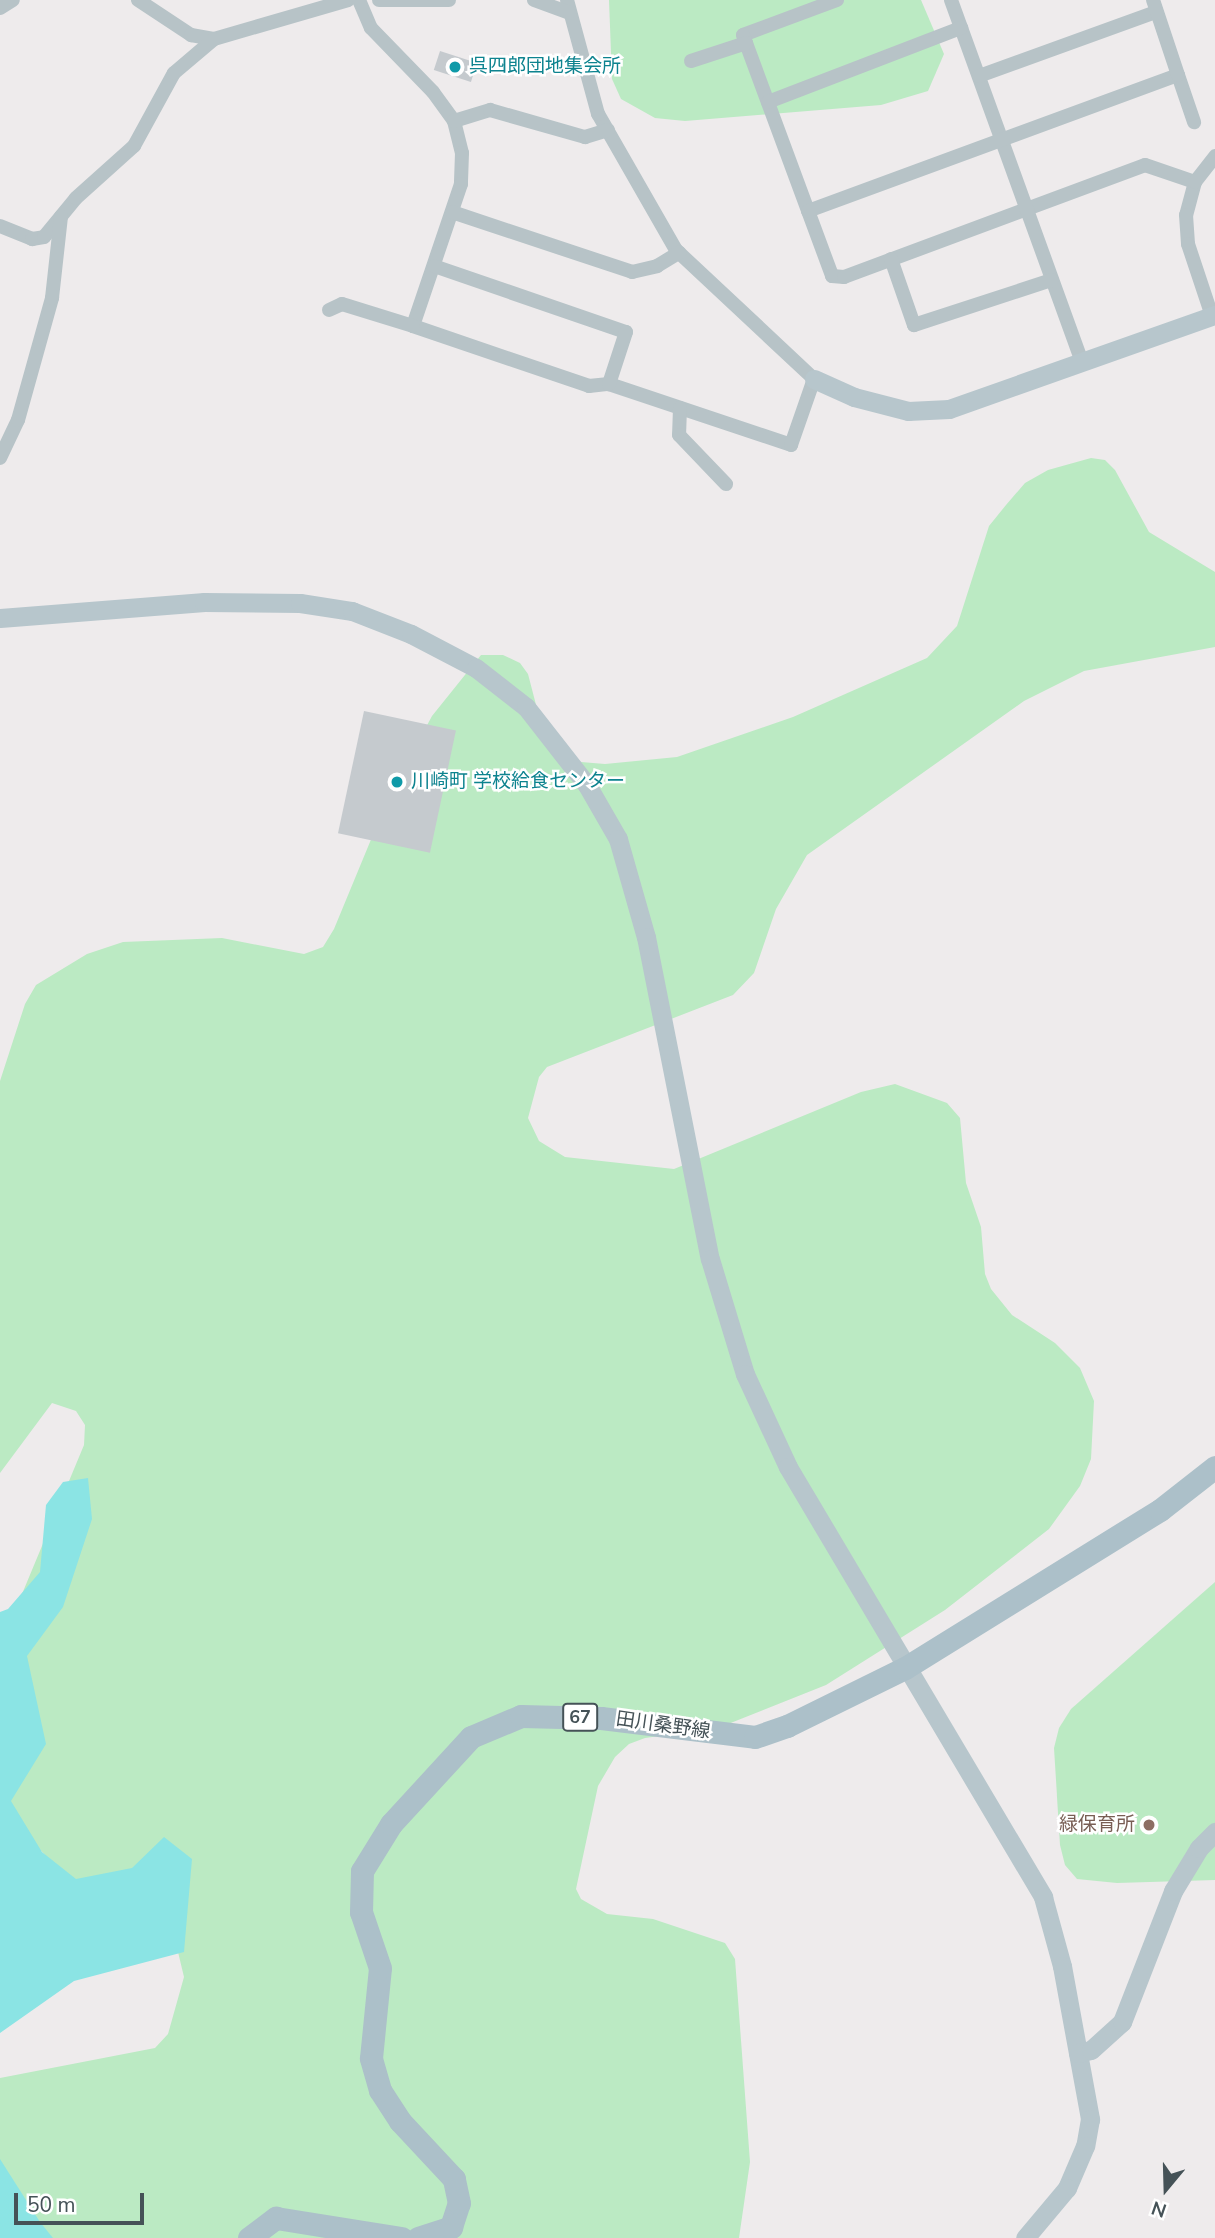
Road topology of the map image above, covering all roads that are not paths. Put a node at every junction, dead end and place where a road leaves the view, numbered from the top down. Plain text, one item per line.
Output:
1 (13, 0) edge
2 (138, 0) edge
3 (348, 0) edge
4 (359, 0) edge
5 (379, 0) edge
6 (449, 0) edge
7 (534, 0) edge
8 (837, 0) edge
9 (951, 0) edge
10 (568, 6) edge
11 (1154, 6) edge
12 (0, 8) edge
13 (961, 28) junction
14 (214, 39) junction
15 (746, 43) junction
16 (691, 61) dead end
17 (1178, 75) junction
18 (979, 76) junction
19 (768, 102) junction
20 (454, 121) junction
21 (1194, 122) dead end
22 (608, 130) junction
23 (1000, 138) junction
24 (1215, 156) edge
25 (1195, 182) junction
26 (1026, 208) junction
27 (808, 211) junction
28 (452, 212) junction
29 (61, 214) junction
30 (0, 226) edge
31 (679, 253) junction
32 (891, 259) junction
33 (434, 265) junction
34 (1052, 280) junction
35 (328, 310) dead end
36 (1214, 315) edge
37 (413, 326) junction
38 (1082, 362) junction
39 (814, 379) junction
40 (609, 384) junction
41 (680, 408) junction
42 (0, 457) edge
43 (726, 484) dead end
44 (0, 618) edge
45 (1215, 1467) edge
46 (905, 1668) junction
47 (1215, 1832) edge
48 (1078, 2053) junction
49 (249, 2238) edge
50 (401, 2238) edge
51 (418, 2238) edge
52 (1025, 2238) edge

1 - 12 street
2 - 14 street
3 - 14 street
4 - 20 street
5 - 6 street
7 - 10 street
8 - 15 street
9 - 13 street
10 - 22 street
11 - 17 street
11 - 18 street
13 - 18 street
13 - 19 street
14 - 29 street
15 - 16 street
15 - 19 street
17 - 21 street
17 - 23 street
18 - 23 street
19 - 27 street
20 - 22 street
20 - 28 street
22 - 31 street
23 - 26 street
23 - 27 street
24 - 25 street
25 - 26 street
25 - 36 street
26 - 32 street
26 - 34 street
27 - 32 street
28 - 31 street
28 - 33 street
29 - 30 street
29 - 42 street
31 - 39 street
32 - 34 street
33 - 37 street
33 - 40 street
34 - 38 street
35 - 37 street
36 - 38 street
37 - 40 street
38 - 39 street
39 - 41 street
40 - 41 street
41 - 43 street
44 - 46 street
45 - 46 main road, 田川桑野線 / 67
46 - 48 street
46 - 51 main road, 田川桑野線 / 67
47 - 48 street
48 - 52 street
49 - 50 main road

